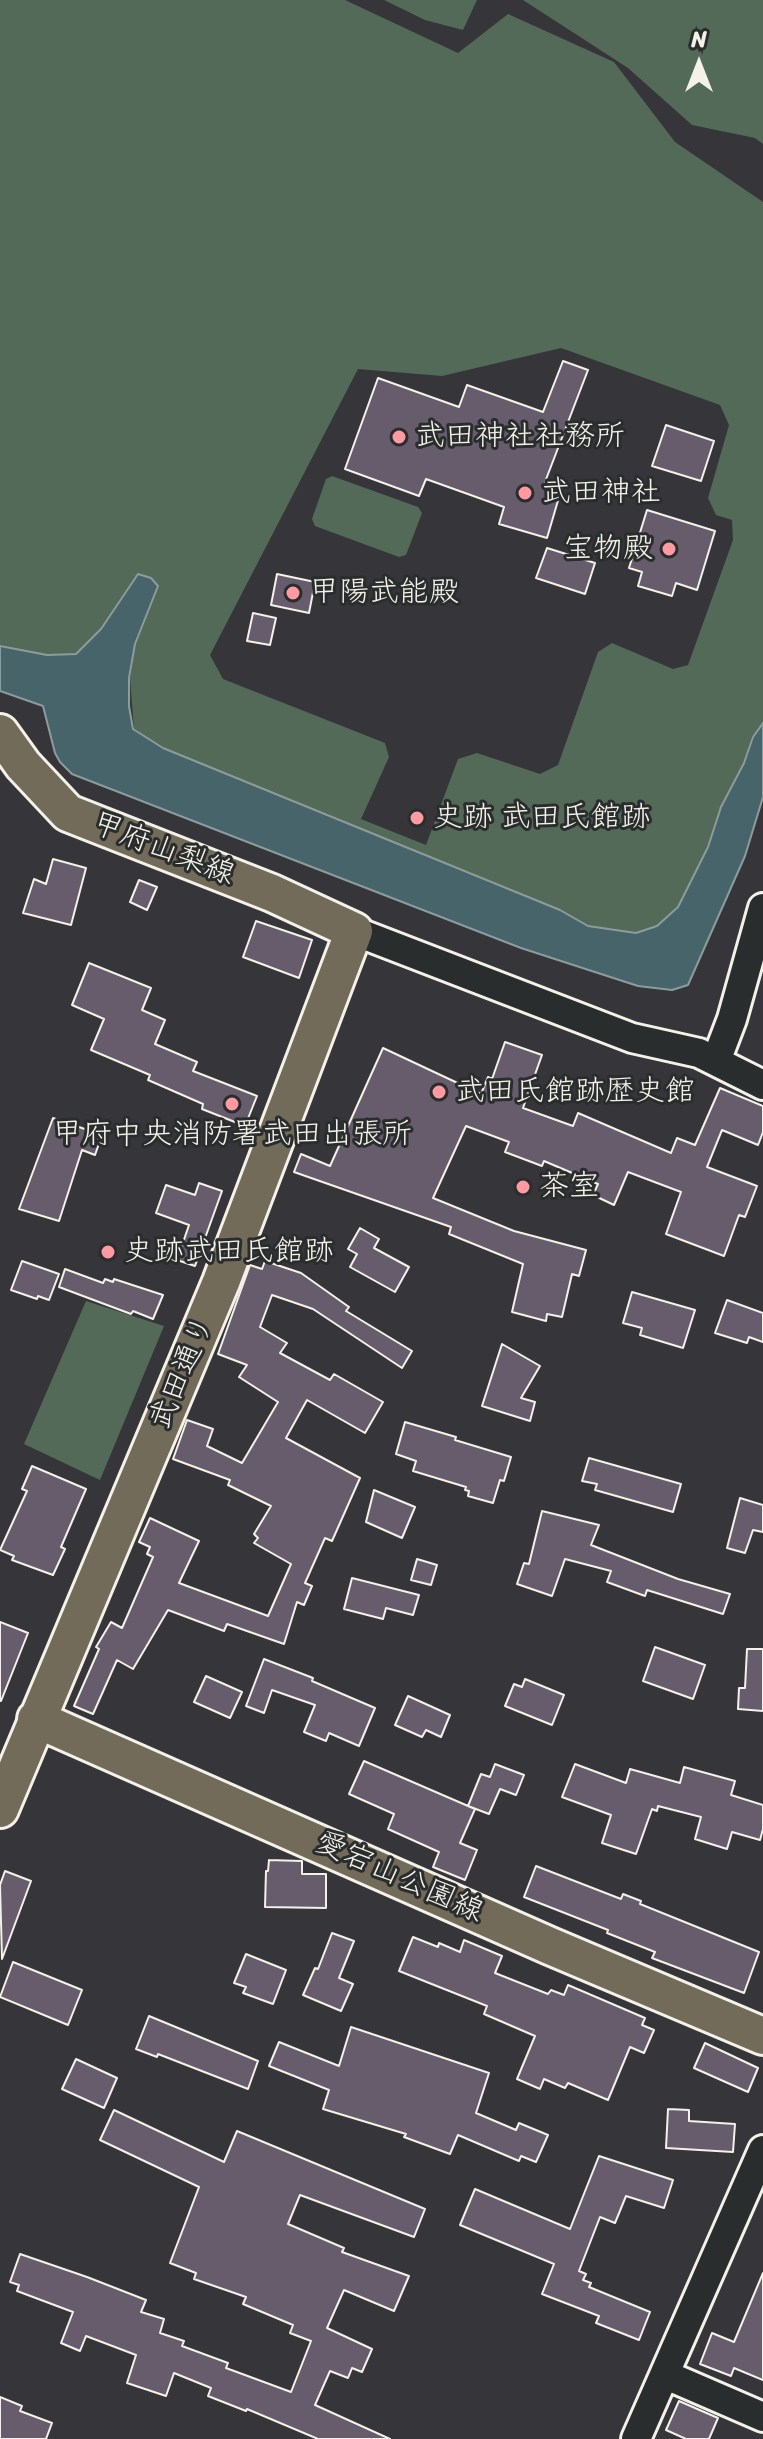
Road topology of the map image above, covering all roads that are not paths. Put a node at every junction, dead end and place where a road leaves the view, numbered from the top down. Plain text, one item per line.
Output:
1 (0, 733) edge
2 (763, 908) edge
3 (354, 931) junction
4 (716, 1061) junction
5 (763, 1085) edge
6 (36, 1719) junction
7 (0, 1809) edge
8 (762, 2033) edge
9 (763, 2150) edge
10 (756, 2186) edge
11 (666, 2375) junction
12 (763, 2417) edge
13 (636, 2439) edge

1 - 3 main road, 甲府山梨線
2 - 4 street
3 - 4 street
3 - 6 main road, 武田通り
4 - 5 street
6 - 7 main road, 武田通り
6 - 8 main road, 愛宕山公園線
9 - 10 street
10 - 11 street
11 - 12 street
11 - 13 street

